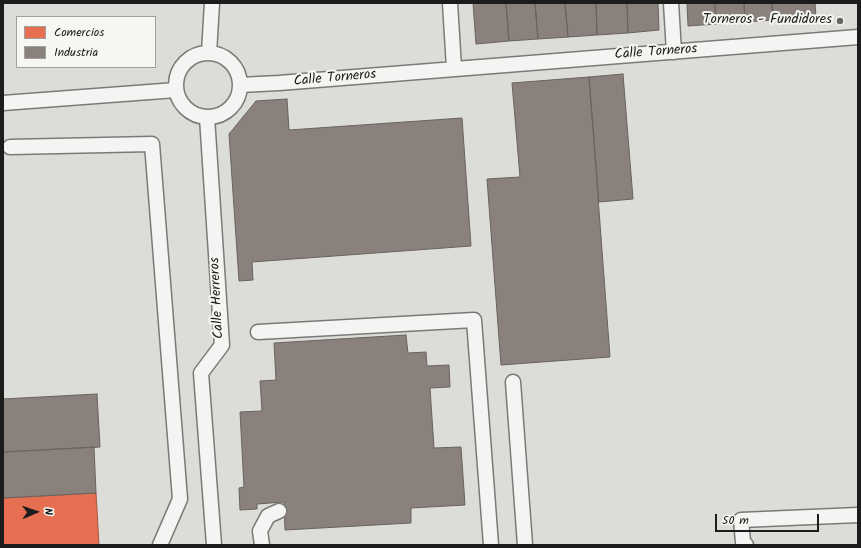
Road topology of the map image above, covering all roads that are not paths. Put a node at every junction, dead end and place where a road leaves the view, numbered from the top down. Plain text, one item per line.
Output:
1 (212, 3) edge
2 (450, 3) edge
3 (671, 3) edge
4 (858, 36) edge
5 (209, 52) junction
6 (674, 52) junction
7 (454, 68) junction
8 (240, 85) junction
9 (176, 90) junction
10 (3, 103) edge
11 (207, 117) junction
12 (10, 147) dead end
13 (258, 332) dead end
14 (513, 382) dead end
15 (279, 511) dead end
16 (858, 515) edge
17 (742, 544) edge
18 (160, 545) edge
19 (214, 545) edge
20 (262, 545) edge
21 (491, 545) edge
22 (525, 545) edge

1 - 5 street
2 - 7 street
3 - 6 street
4 - 6 street, Calle Torneros
5 - 8 street
5 - 9 street
6 - 7 street, Calle Torneros
7 - 8 street, Calle Torneros
8 - 11 street
9 - 10 street
9 - 11 street
11 - 19 street, Calle Herreros
12 - 18 street
13 - 21 street
14 - 22 street
15 - 20 street
16 - 17 street

